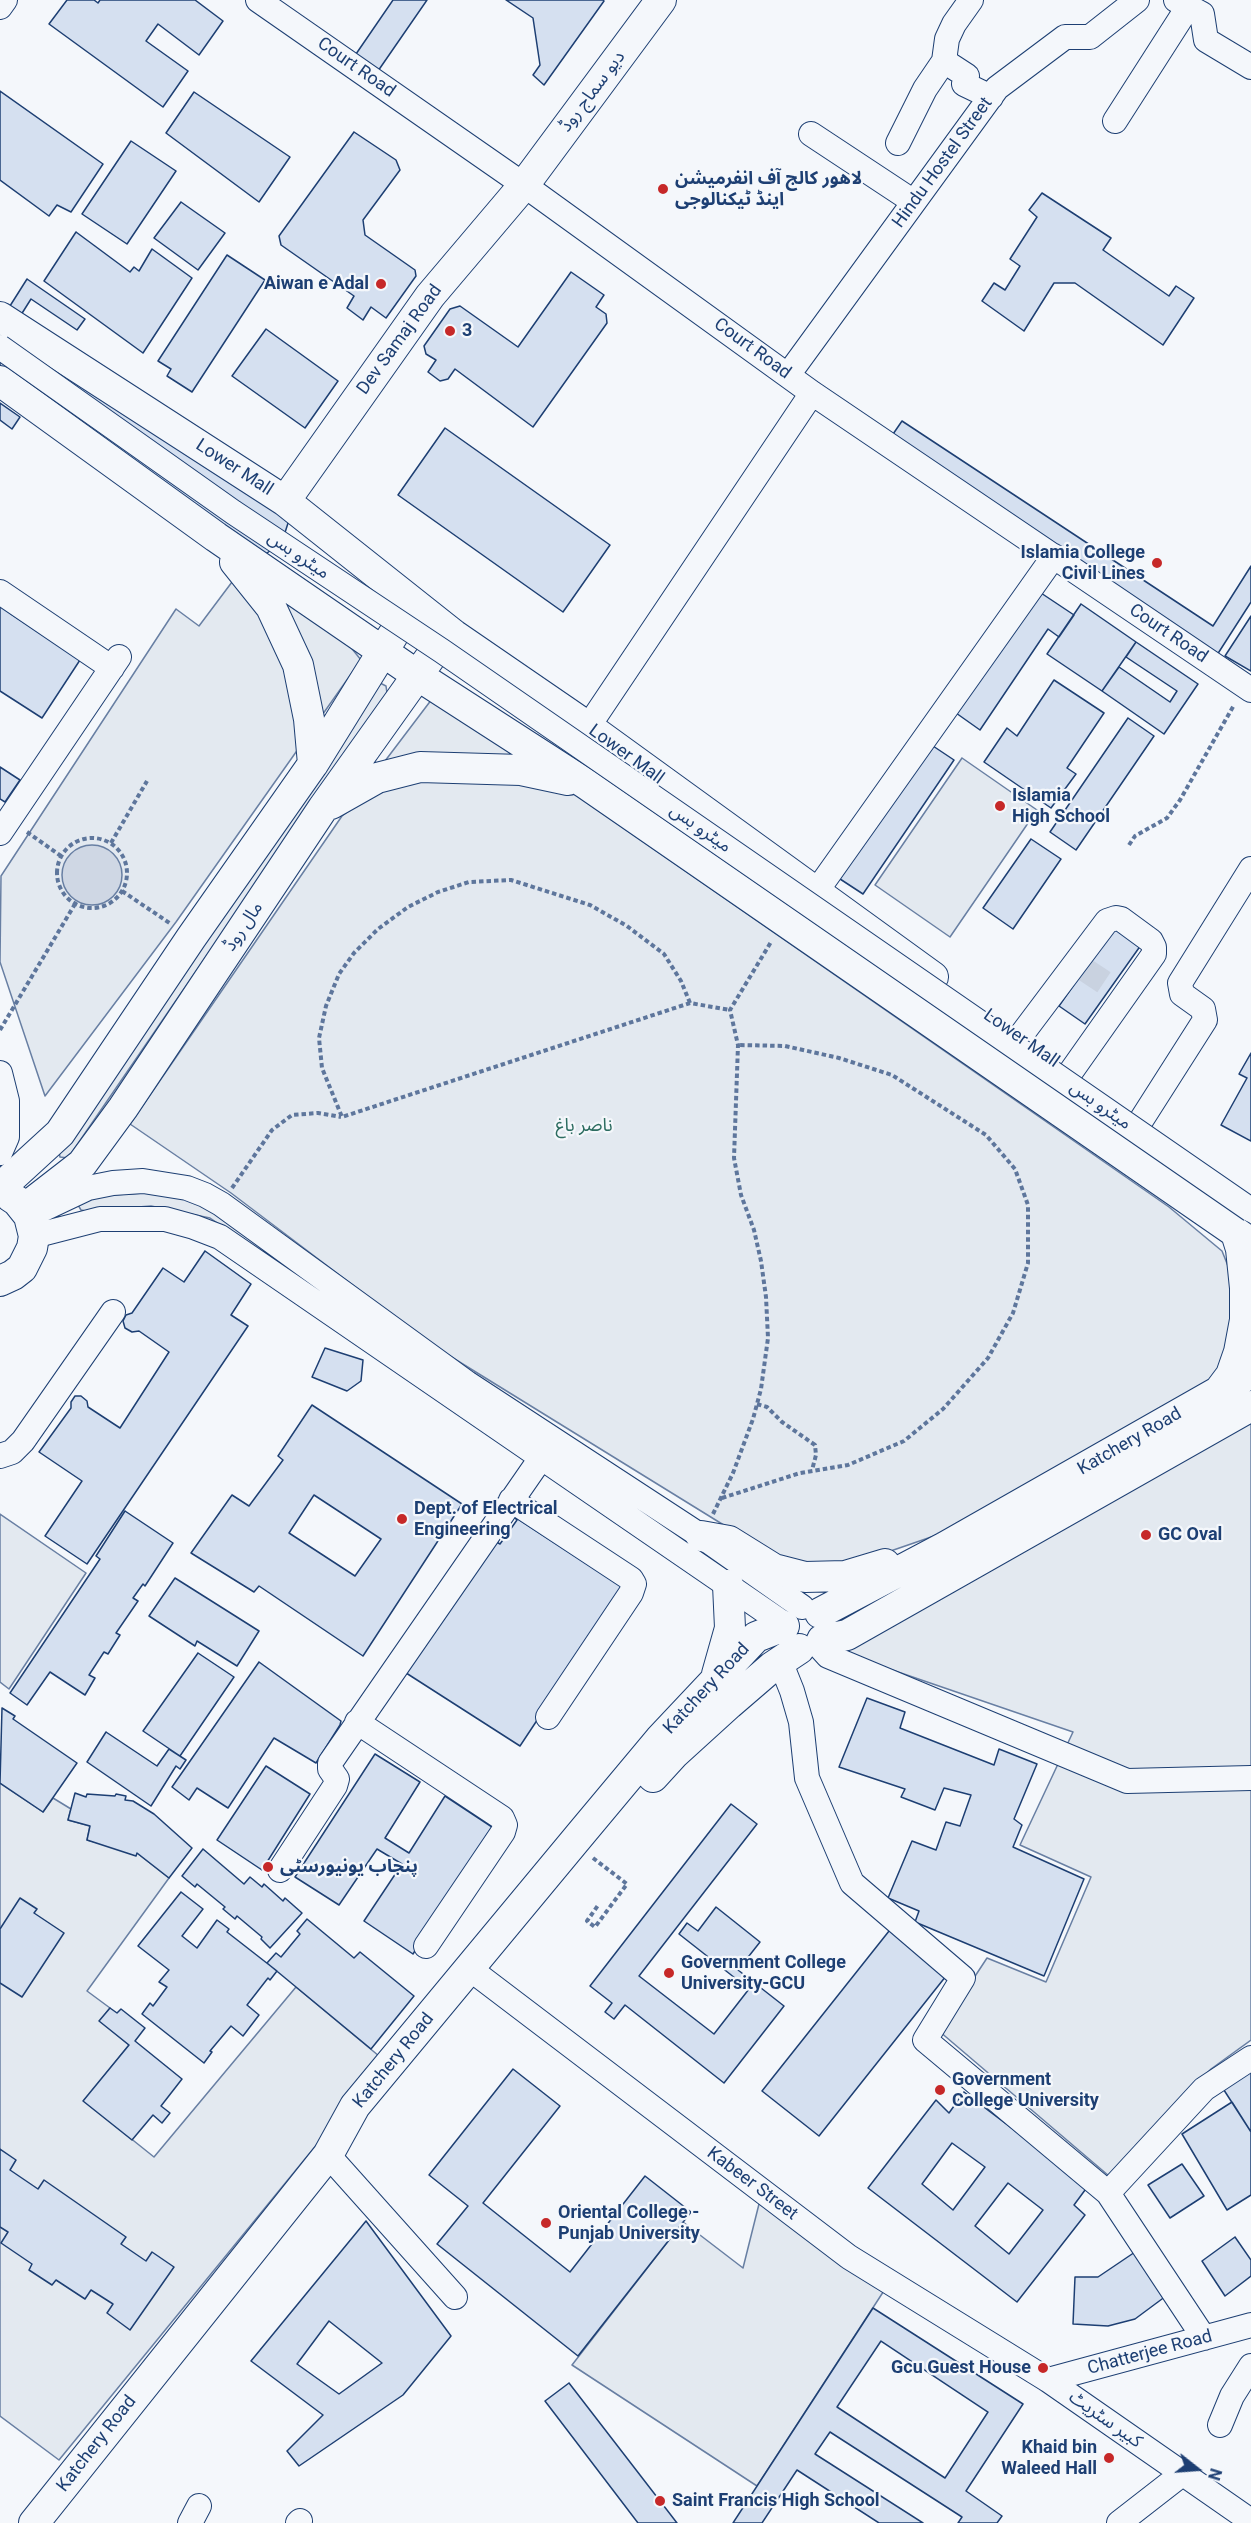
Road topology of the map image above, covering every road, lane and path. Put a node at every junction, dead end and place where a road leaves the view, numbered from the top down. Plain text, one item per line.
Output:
1 (4, 0) edge
2 (258, 0) edge
3 (661, 0) edge
4 (970, 0) edge
5 (1137, 0) edge
6 (1182, 3) edge
7 (0, 7) edge
8 (944, 61) junction
9 (1251, 67) edge
10 (991, 97) junction
11 (1115, 121) dead end
12 (811, 134) dead end
13 (898, 143) dead end
14 (524, 185) junction
15 (914, 202) junction
16 (0, 317) edge
17 (0, 347) edge
18 (788, 375) junction
19 (0, 381) edge
20 (812, 393) junction
21 (285, 501) junction
22 (216, 537) junction
23 (1054, 556) junction
24 (0, 592) edge
25 (415, 603) junction
26 (449, 631) junction
27 (383, 651) junction
28 (417, 675) junction
29 (1248, 688) edge
30 (588, 727) junction
31 (313, 764) junction
32 (147, 781) dead end
33 (586, 784) junction
34 (323, 808) junction
35 (4, 826) edge
36 (111, 843) junction
37 (1129, 845) dead end
38 (61, 856) junction
39 (1251, 868) edge
40 (122, 891) junction
41 (816, 892) junction
42 (75, 904) junction
43 (785, 920) junction
44 (191, 938) junction
45 (690, 1003) junction
46 (730, 1010) junction
47 (0, 1030) edge
48 (1019, 1038) junction
49 (738, 1045) junction
50 (0, 1073) edge
51 (1070, 1073) junction
52 (342, 1117) junction
53 (1140, 1122) junction
54 (0, 1153) edge
55 (0, 1190) edge
56 (1251, 1197) edge
57 (221, 1204) junction
58 (29, 1220) junction
59 (1246, 1229) edge
60 (0, 1281) edge
61 (112, 1312) dead end
62 (1251, 1373) edge
63 (1219, 1391) junction
64 (757, 1404) junction
65 (1251, 1406) edge
66 (0, 1456) edge
67 (541, 1458) junction
68 (812, 1471) junction
69 (722, 1498) junction
70 (511, 1500) junction
71 (701, 1536) junction
72 (945, 1547) junction
73 (728, 1585) junction
74 (801, 1633) junction
75 (715, 1680) junction
76 (548, 1717) dead end
77 (357, 1722) junction
78 (1251, 1778) edge
79 (588, 1854) junction
80 (280, 1870) dead end
81 (599, 1904) dead end
82 (426, 1946) dead end
83 (478, 1975) junction
84 (1251, 2058) edge
85 (328, 2156) junction
86 (1108, 2193) junction
87 (455, 2296) dead end
88 (1251, 2325) edge
89 (1204, 2338) junction
90 (1251, 2366) edge
91 (1048, 2380) junction
92 (1220, 2425) dead end
93 (1182, 2474) junction
94 (1121, 2522) edge
95 (1251, 2522) edge
96 (34, 2523) edge

1 - 7 street
2 - 14 street, Court Road
3 - 14 main road, دیو سماج روڈ
4 - 8 street
5 - 10 street, Hindu Hostel Street
6 - 9 street
6 - 11 street
8 - 10 street
8 - 13 street
10 - 15 street, Hindu Hostel Street
12 - 15 street
14 - 18 street, Court Road
14 - 21 main road, Dev Samaj Road
15 - 18 street, Hindu Hostel Street
16 - 21 main road, Lower Mall
17 - 59 street, میٹرو بس, bridge
18 - 20 street, Court Road
19 - 22 main road, Lower Mall
20 - 23 street, Court Road
20 - 30 street
21 - 25 main road, Lower Mall
22 - 27 main road, Lower Mall
22 - 31 main road
23 - 29 street, Court Road
23 - 41 street
24 - 35 street
25 - 26 main road, Lower Mall
25 - 27 main road, مال روڈ
26 - 28 main road, مال روڈ
26 - 30 main road, Lower Mall
27 - 28 main road, Lower Mall
27 - 31 main road, مال روڈ
28 - 33 main road, Lower Mall
28 - 34 main road, مال روڈ
29 - 37 path
30 - 41 main road, Lower Mall
31 - 44 main road, مال روڈ
32 - 36 path
33 - 34 main road
33 - 43 main road, Lower Mall
34 - 58 main road, مال روڈ
35 - 38 path
36 - 38 path
36 - 40 path
38 - 42 path
39 - 53 street
40 - 42 path
40 - 44 path
41 - 48 main road, Lower Mall
42 - 47 path
43 - 46 path
43 - 59 main road, Lower Mall
44 - 55 main road, مال روڈ
45 - 46 path
45 - 52 path
45 - 52 path
46 - 49 path
48 - 51 main road, Lower Mall
48 - 51 street
49 - 64 path
49 - 68 path
50 - 54 street
51 - 53 main road, Lower Mall
52 - 57 path
53 - 56 main road, Lower Mall
55 - 58 main road
57 - 58 street
57 - 71 street
58 - 60 main road
58 - 67 street
59 - 63 main road
61 - 66 street
62 - 63 main road, Katchery Road
63 - 72 main road, Katchery Road
64 - 68 path
64 - 69 path
65 - 74 main road, Katchery Road
67 - 70 street
67 - 73 street
68 - 69 path
69 - 71 path
70 - 76 street
70 - 77 street
71 - 72 main road
71 - 74 street
72 - 74 main road, Katchery Road
73 - 74 street
73 - 75 main road
74 - 75 main road, Katchery Road
74 - 78 street
74 - 79 main road
74 - 86 street
75 - 83 main road, Katchery Road
77 - 80 street
77 - 82 street
79 - 81 path
79 - 83 main road
83 - 85 main road, Katchery Road
83 - 91 street, Kabeer Street
84 - 86 street
85 - 87 street
85 - 96 main road, Katchery Road
86 - 89 street
88 - 89 street, Chatterjee Road
89 - 91 street, Chatterjee Road
90 - 92 street
91 - 93 street, کبیر سٹریٹ
93 - 94 street
93 - 95 street, کبیر سٹریٹ

